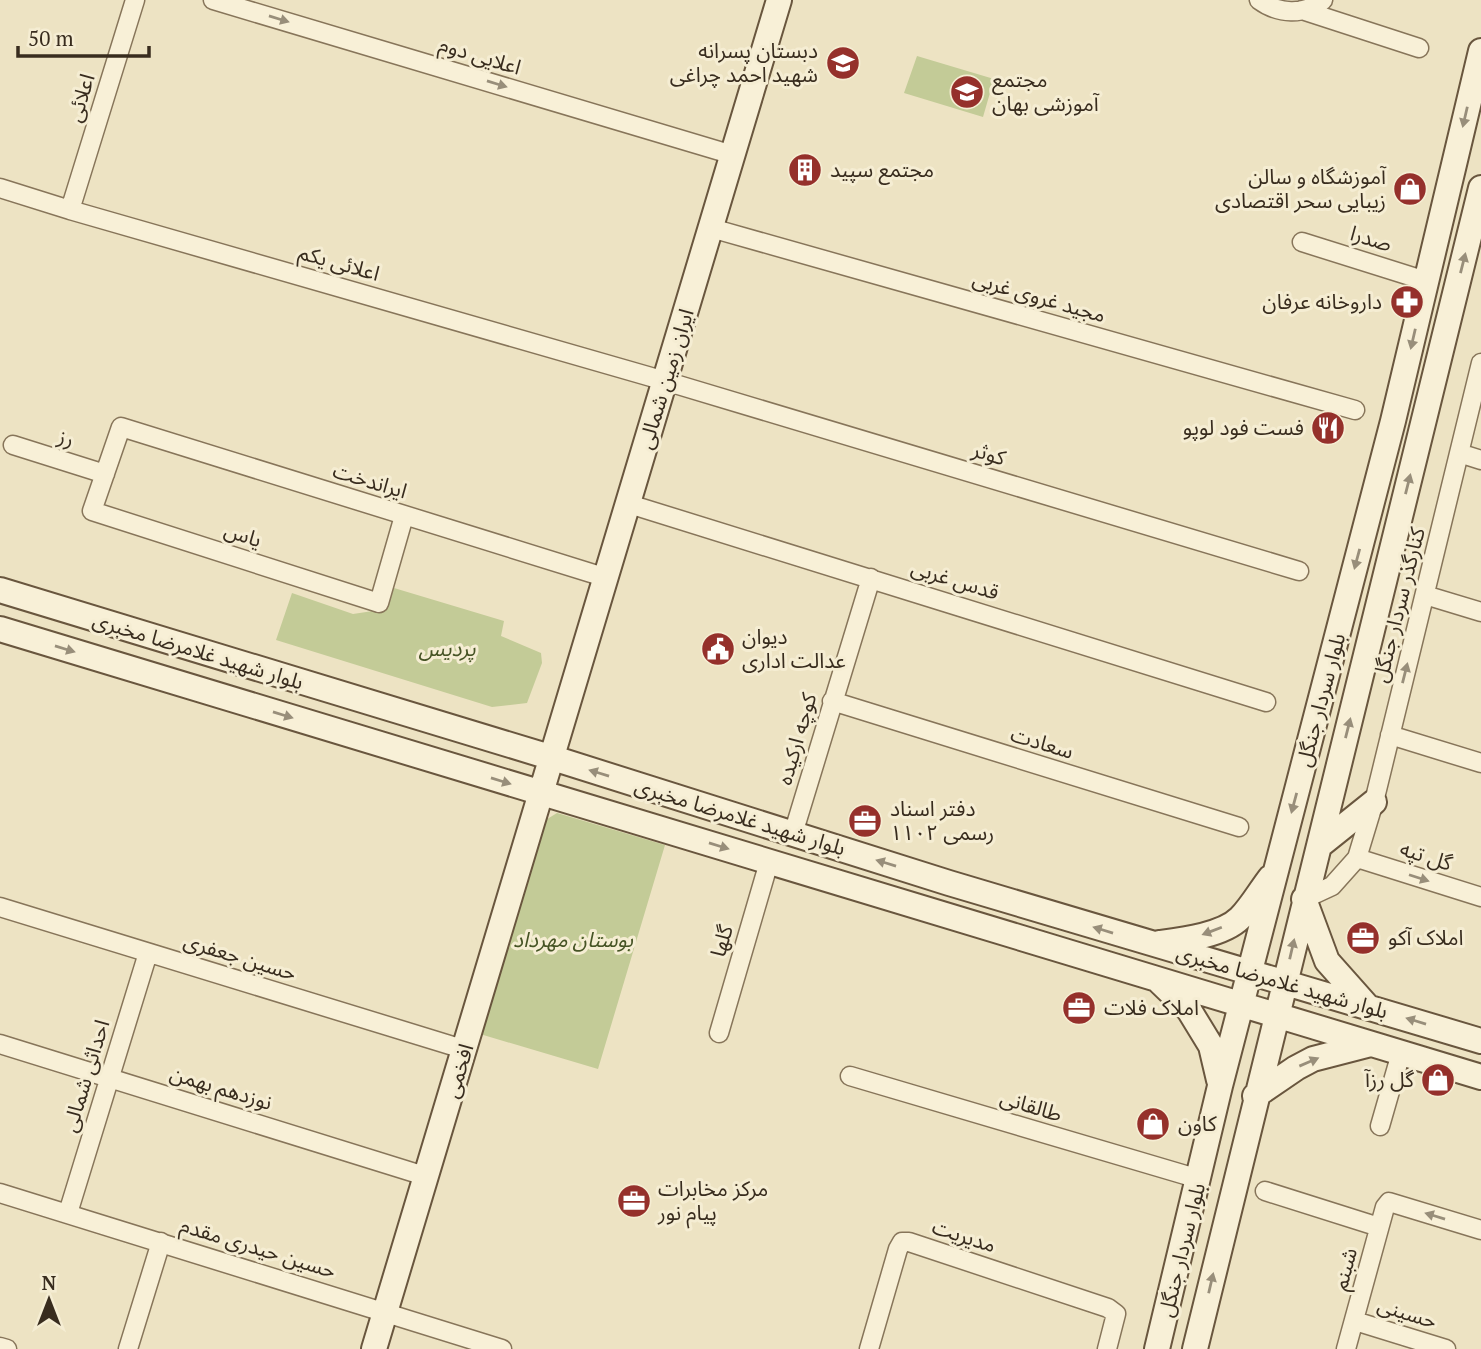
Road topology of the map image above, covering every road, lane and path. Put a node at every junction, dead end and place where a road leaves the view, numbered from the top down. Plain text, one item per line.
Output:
1 (135, 0) edge
2 (213, 0) edge
3 (779, 0) edge
4 (1259, 0) edge
5 (1323, 0) edge
6 (1303, 10) junction
7 (1419, 48) dead end
8 (1481, 51) edge
9 (733, 155) junction
10 (0, 188) edge
11 (1481, 188) edge
12 (70, 210) junction
13 (711, 228) junction
14 (1302, 242) dead end
15 (1426, 281) junction
16 (1481, 365) edge
17 (666, 380) junction
18 (1355, 410) dead end
19 (121, 427) joint
20 (13, 445) dead end
21 (1459, 453) junction
22 (1481, 460) edge
23 (105, 474) junction
24 (629, 504) junction
25 (404, 516) junction
26 (1299, 571) dead end
27 (607, 578) junction
28 (871, 578) junction
29 (0, 590) edge
30 (1424, 595) junction
31 (1481, 612) edge
32 (0, 629) edge
33 (832, 701) junction
34 (1266, 702) dead end
35 (1390, 735) junction
36 (553, 758) junction
37 (1481, 763) edge
38 (542, 793) junction
39 (1374, 802) junction
40 (1239, 827) dead end
41 (793, 834) junction
42 (1319, 846) junction
43 (1357, 858) junction
44 (769, 862) junction
45 (1277, 869) junction
46 (1481, 897) edge
47 (1304, 899) junction
48 (0, 907) edge
49 (1149, 944) junction
50 (148, 953) junction
51 (1250, 972) junction
52 (1157, 979) junction
53 (1284, 983) junction
54 (1241, 1005) junction
55 (1368, 1007) junction
56 (1276, 1015) junction
57 (719, 1033) dead end
58 (1481, 1041) edge
59 (0, 1044) edge
60 (1371, 1044) junction
61 (466, 1050) junction
62 (1401, 1053) junction
63 (850, 1076) dead end
64 (1481, 1077) edge
65 (110, 1078) junction
66 (1220, 1086) junction
67 (1255, 1096) junction
68 (1380, 1126) dead end
69 (428, 1177) junction
70 (1199, 1179) junction
71 (1265, 1191) dead end
72 (0, 1193) edge
73 (68, 1213) junction
74 (1379, 1227) junction
75 (1481, 1230) edge
76 (161, 1242) junction
77 (386, 1311) junction
78 (1355, 1321) junction
79 (0, 1347) edge
80 (7, 1349) edge
81 (128, 1349) edge
82 (374, 1349) edge
83 (502, 1349) edge
84 (869, 1349) edge
85 (1107, 1349) edge
86 (1157, 1349) edge
87 (1195, 1349) edge
88 (1346, 1349) edge
89 (1446, 1349) edge

1 - 12 street, اعلائی
2 -> 9 street, اعلایی دوم
3 - 9 main road, ایران زمین شمالی
4 - 6 street
5 - 6 street
6 - 7 street
8 -> 15 main road, بلوار سردار جنگل
9 - 13 main road, ایران زمین شمالی
10 - 12 street, اعلائی یکم
42 -> 11 main road, بلوار سردار جنگل
12 - 17 street, اعلائی یکم
13 - 17 main road, ایران زمین شمالی
13 - 18 street, مجید غروی غربی
14 - 15 street, صدرا
15 -> 45 main road, بلوار سردار جنگل
16 - 21 street, کنارگذر سردار جنگل
17 - 24 main road, ایران زمین شمالی
17 - 26 street, کوثر
19 - 23 street, یاس
19 - 25 street, ایراندخت
20 - 23 street, رز
21 - 22 street
21 - 30 street, کنارگذر سردار جنگل
23 - 25 street, یاس
24 - 27 main road, ایران زمین شمالی
24 - 28 street, قدس غربی
25 - 27 street, ایراندخت
27 - 36 main road, ایران زمین شمالی
28 - 33 street, کوچه ارکیده
28 - 34 street, قدس غربی
29 - 36 main road, بلوار شهید غلامرضا مخبری
30 - 31 street
35 -> 30 street, کنارگذر سردار جنگل
32 -> 38 main road, بلوار شهید غلامرضا مخبری
33 - 40 street, سعادت
33 - 41 street, کوچه ارکیده
35 - 37 street
35 - 39 street, کنارگذر سردار جنگل
36 - 38 main road, افخمی
41 -> 36 main road, بلوار شهید غلامرضا مخبری
38 -> 44 main road, بلوار شهید غلامرضا مخبری
38 - 61 main road, افخمی
39 - 42 main road
39 - 43 street, کنارگذر سردار جنگل
49 -> 41 main road, بلوار شهید غلامرضا مخبری
42 - 47 main road, بلوار سردار جنگل
43 -> 46 street, گل تپه
43 - 47 street
44 - 52 main road, بلوار شهید غلامرضا مخبری
44 - 57 street, گلها
45 -> 49 main road
45 - 51 main road, بلوار سردار جنگل
53 -> 47 main road, بلوار سردار جنگل
47 - 55 main road
48 - 50 street, حسین جعفری
49 - 51 main road, بلوار شهید غلامرضا مخبری
50 - 61 street, حسین جعفری
50 - 65 street, احداثی شمالی
51 - 53 main road, بلوار شهید غلامرضا مخبری
51 - 54 main road, بلوار سردار جنگل
52 - 54 main road, بلوار شهید غلامرضا مخبری
52 - 66 main road
53 - 55 main road, بلوار شهید غلامرضا مخبری
53 - 56 main road, بلوار سردار جنگل
54 - 56 main road, بلوار شهید غلامرضا مخبری
54 - 66 main road, بلوار سردار جنگل
58 -> 55 main road, بلوار شهید غلامرضا مخبری
56 - 60 main road, بلوار شهید غلامرضا مخبری
56 - 67 main road, بلوار سردار جنگل
59 - 65 street, نوزدهم بهمن
60 - 62 main road, بلوار شهید غلامرضا مخبری
67 -> 60 main road
61 - 69 main road, افخمی
62 - 64 main road, بلوار شهید غلامرضا مخبری
62 - 68 street
63 - 70 street, طالقانی
65 - 69 street, نوزدهم بهمن
65 - 73 street, احداثی شمالی
66 - 70 main road, بلوار سردار جنگل
87 -> 67 main road, بلوار سردار جنگل
69 - 77 main road, افخمی
70 - 86 main road, بلوار سردار جنگل
71 - 74 street
72 - 73 street, حسین حیدری مقدم
73 - 76 street, حسین حیدری مقدم
75 -> 74 street, شبنم
74 - 78 street, شبنم
76 - 77 street, حسین حیدری مقدم
76 - 81 street
77 - 82 main road, افخمی
77 - 83 street, حسین حیدری مقدم
78 - 88 street, شبنم
78 - 89 street, حسینی
79 - 80 street
84 - 85 street, مدیریت

